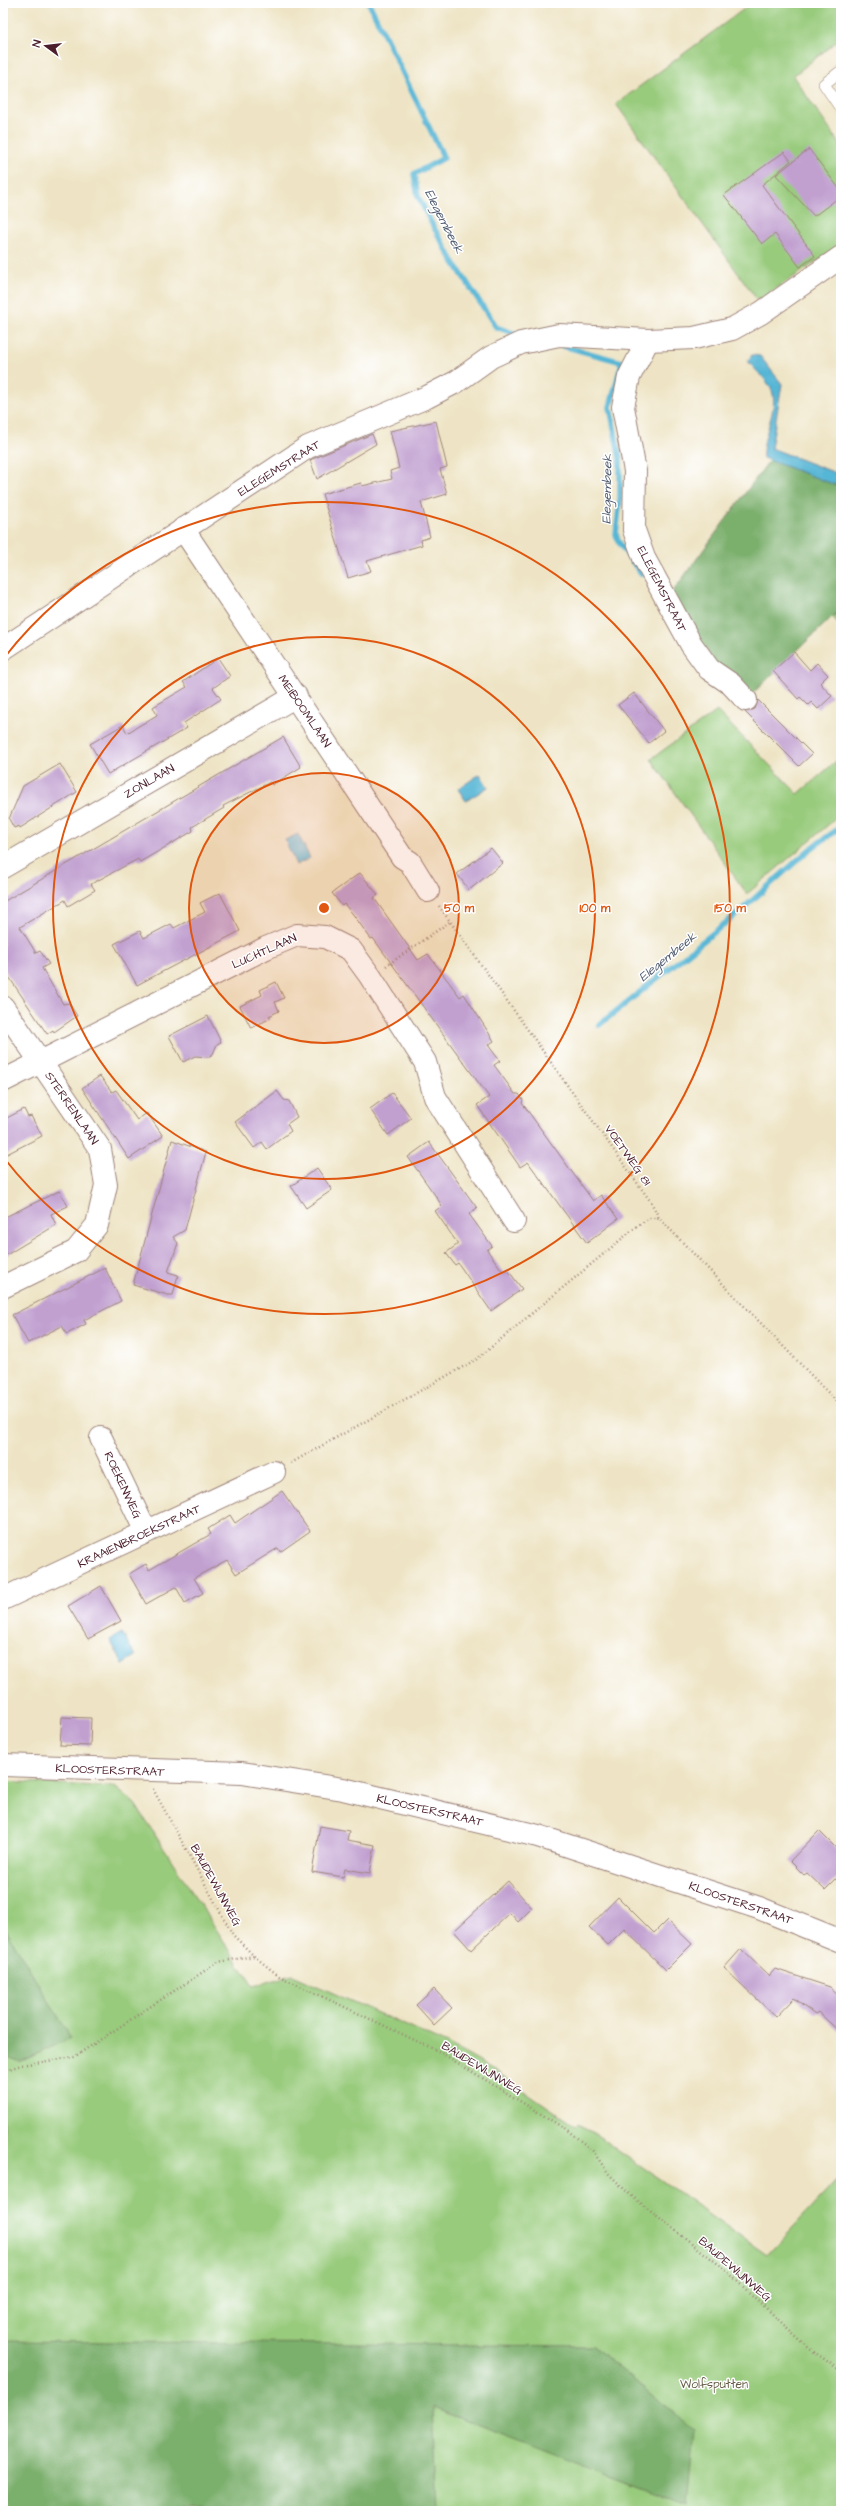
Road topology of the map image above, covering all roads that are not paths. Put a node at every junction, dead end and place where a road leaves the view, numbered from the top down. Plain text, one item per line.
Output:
1 (841, 71) edge
2 (841, 109) edge
3 (841, 257) edge
4 (648, 340) junction
5 (183, 529) junction
6 (3, 649) edge
7 (296, 696) junction
8 (746, 700) dead end
9 (3, 867) edge
10 (428, 891) road end
11 (3, 1007) edge
12 (40, 1061) junction
13 (3, 1081) edge
14 (514, 1221) dead end
15 (3, 1288) edge
16 (101, 1438) dead end
17 (274, 1472) road end
18 (146, 1532) junction
19 (3, 1599) edge
20 (3, 1764) edge
21 (841, 1940) edge

1 - 2 lane
3 - 4 street, ELEGEMSTRAAT
4 - 5 street, ELEGEMSTRAAT
4 - 8 street, ELEGEMSTRAAT
5 - 6 street, ELEGEMSTRAAT
5 - 7 street, MEIBOOMLAAN
7 - 9 street, ZONLAAN
7 - 10 street, MEIBOOMLAAN
11 - 12 street, STERRENLAAN
12 - 13 street, LUCHTLAAN
12 - 14 street, LUCHTLAAN
12 - 15 street, STERRENLAAN
16 - 18 street, ROEKENWEG
17 - 18 street, KRAAIENBROEKSTRAAT
18 - 19 street, KRAAIENBROEKSTRAAT
20 - 21 street, KLOOSTERSTRAAT

